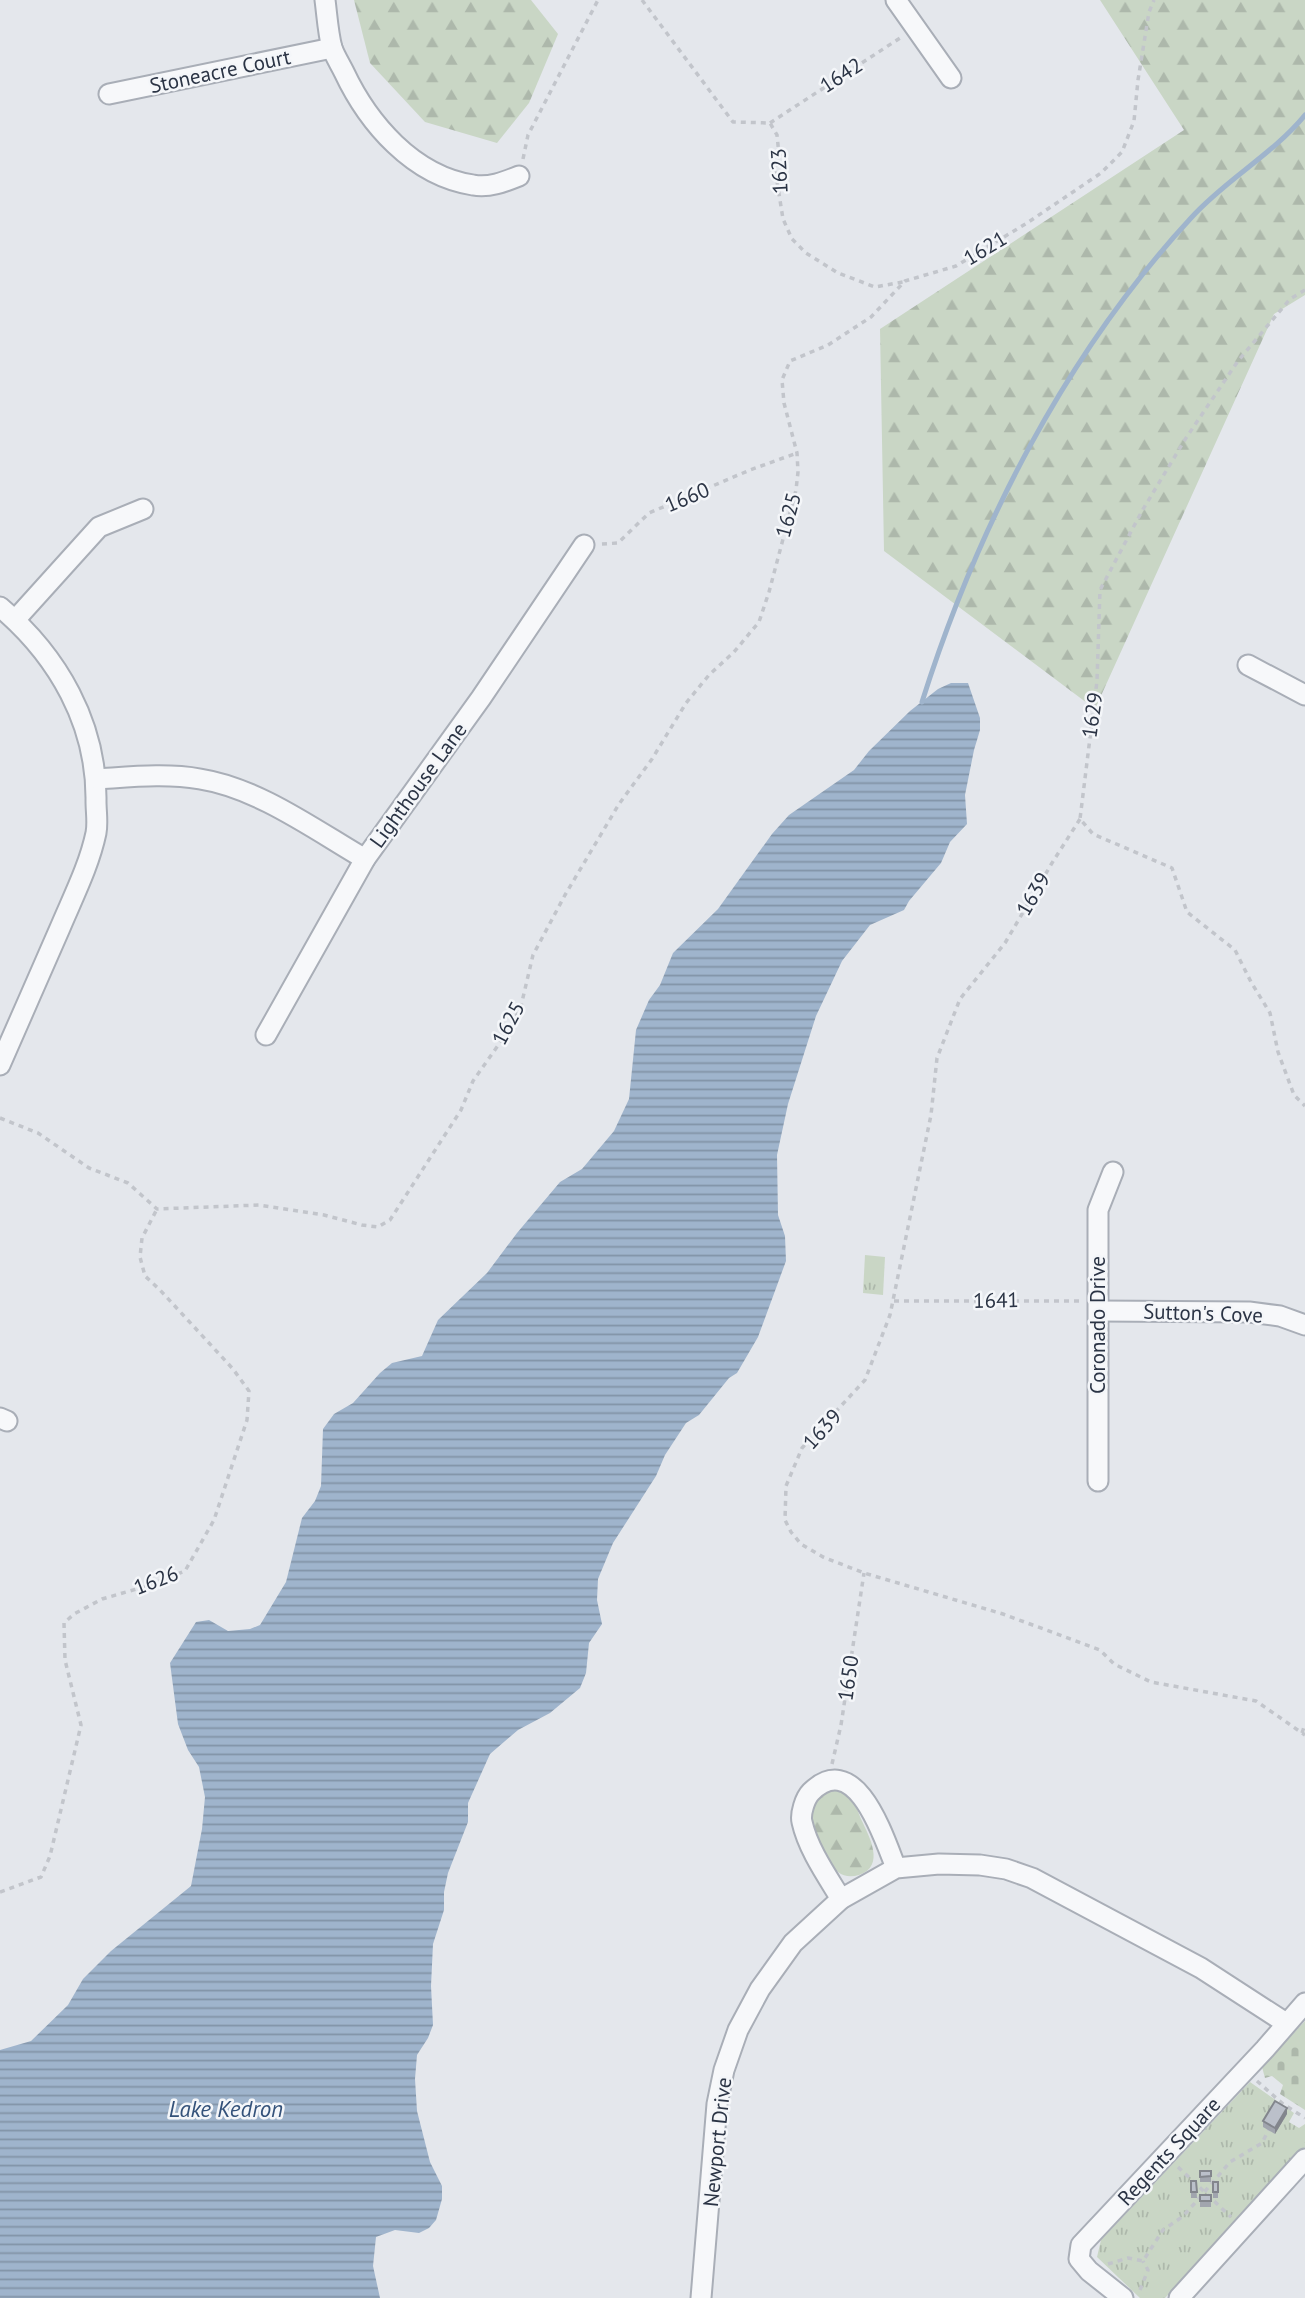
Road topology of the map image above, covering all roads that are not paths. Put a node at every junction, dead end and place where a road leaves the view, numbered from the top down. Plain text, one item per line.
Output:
1 (325, 0) edge
2 (896, 0) edge
3 (332, 48) junction
4 (951, 78) dead end
5 (109, 94) dead end
6 (519, 176) road end
7 (143, 509) dead end
8 (584, 545) road end
9 (0, 607) edge
10 (15, 620) junction
11 (1248, 664) dead end
12 (1305, 695) edge
13 (97, 779) junction
14 (365, 859) junction
15 (266, 1035) dead end
16 (0, 1065) edge
17 (1114, 1172) dead end
18 (1098, 1306) junction
19 (1305, 1325) edge
20 (1098, 1480) dead end
21 (897, 1868) junction
22 (841, 1899) junction
23 (1305, 2003) edge
24 (1286, 2023) junction
25 (1305, 2160) edge
26 (1131, 2295) edge
27 (701, 2298) edge
28 (1179, 2298) edge

1 - 3 street
2 - 4 street
3 - 5 street, Stoneacre Court
3 - 6 street
7 - 10 street
8 - 14 street, Lighthouse Lane
9 - 10 street
10 - 13 street
11 - 12 street
13 - 14 street
13 - 16 street
14 - 15 street, Lighthouse Lane
17 - 18 street, Coronado Drive
18 - 19 street, Sutton's Cove
18 - 20 street, Coronado Drive
21 - 22 street, Newport Drive
21 - 22 street
21 - 24 street, Newport Drive
22 - 27 street, Newport Drive
23 - 24 street, Regents Square
24 - 26 street, Regents Square
25 - 28 street

